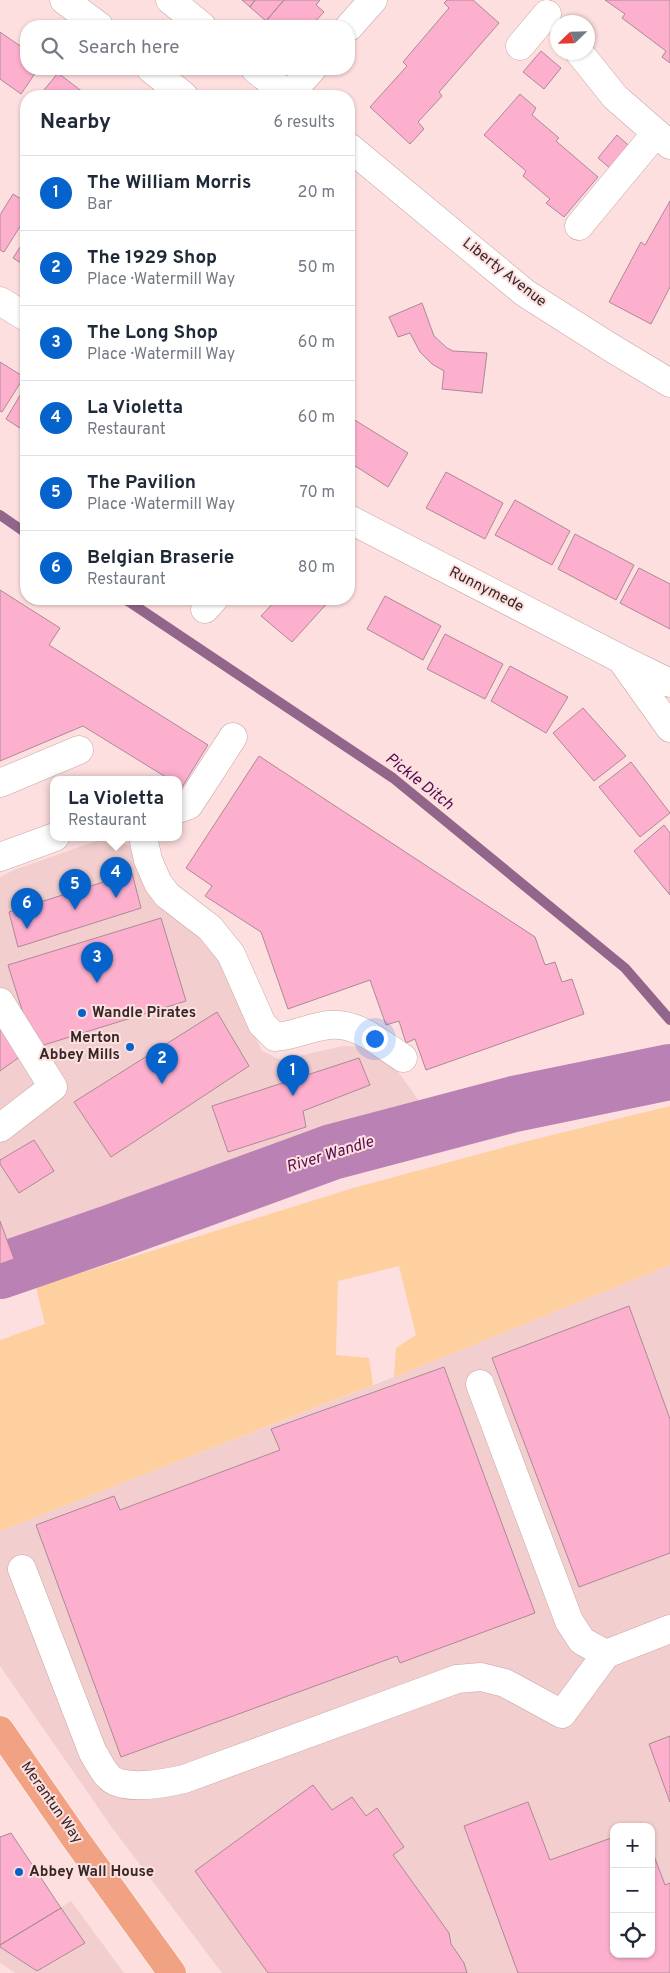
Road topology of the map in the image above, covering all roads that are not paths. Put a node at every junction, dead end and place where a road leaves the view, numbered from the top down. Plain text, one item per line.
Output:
1 (64, 0) edge
2 (170, 0) edge
3 (373, 0) edge
4 (547, 14) edge
5 (91, 20) edge
6 (195, 20) edge
7 (355, 20) edge
8 (520, 46) dead end
9 (584, 60) edge
10 (158, 75) edge
11 (262, 75) edge
12 (307, 75) edge
13 (177, 90) edge
14 (281, 90) edge
15 (293, 90) edge
16 (663, 139) edge
17 (355, 152) edge
18 (579, 226) dead end
19 (0, 301) edge
20 (20, 313) edge
21 (670, 383) edge
22 (355, 522) edge
23 (623, 660) junction
24 (670, 683) edge
25 (670, 728) edge
26 (234, 737) dead end
27 (79, 750) dead end
28 (0, 783) edge
29 (182, 808) edge
30 (50, 839) edge
31 (144, 841) edge
32 (0, 857) edge
33 (0, 1002) edge
34 (403, 1058) dead end
35 (0, 1128) edge
36 (480, 1384) dead end
37 (22, 1569) dead end
38 (670, 1629) edge
39 (606, 1654) junction
40 (0, 1730) edge
41 (172, 1973) edge

1 - 5 street
2 - 6 street
3 - 7 street
4 - 8 street
9 - 16 street
10 - 13 street
11 - 14 street
12 - 15 street
16 - 18 street
17 - 21 street, Liberty Avenue
19 - 20 street
22 - 23 street, Runnymede
23 - 24 street, Runnymede
23 - 25 street, Runnymede
26 - 29 street
27 - 28 street
30 - 32 street
31 - 34 street
33 - 35 street
36 - 39 street
37 - 39 street
38 - 39 street
40 - 41 highway, Merantun Way

